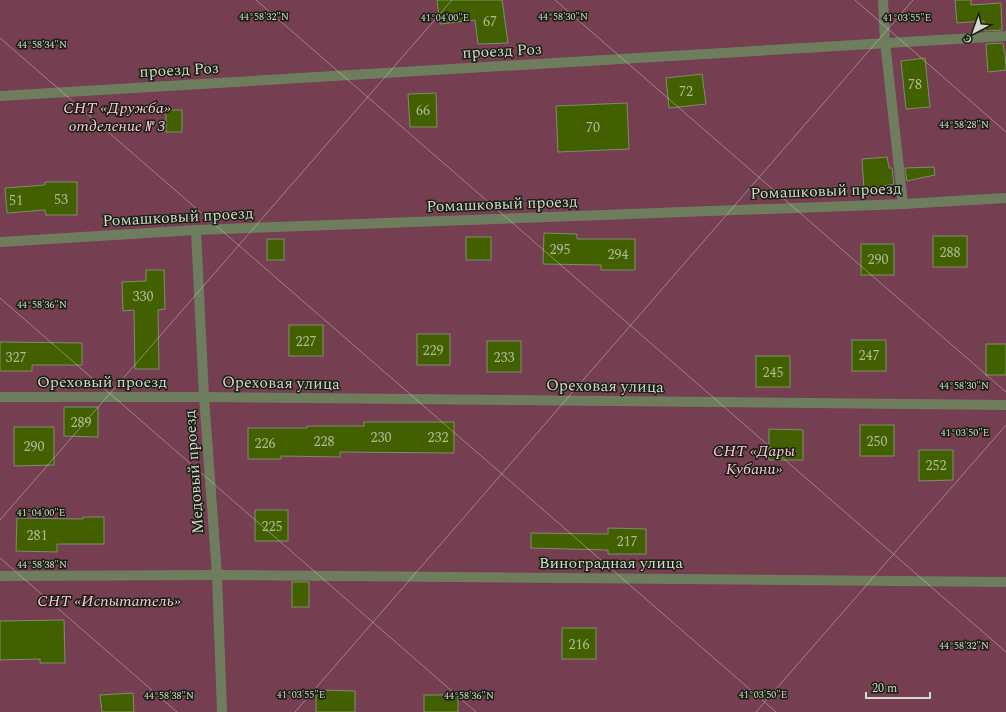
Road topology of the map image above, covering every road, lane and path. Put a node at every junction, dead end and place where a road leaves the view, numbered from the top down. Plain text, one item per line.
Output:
1 (883, 0) edge
2 (1006, 36) edge
3 (886, 42) junction
4 (0, 96) edge
5 (1006, 198) edge
6 (903, 204) junction
7 (196, 230) junction
8 (0, 242) edge
9 (0, 397) edge
10 (204, 397) junction
11 (1006, 405) edge
12 (217, 575) junction
13 (0, 576) edge
14 (1006, 582) edge
15 (222, 712) edge

1 - 3 street
2 - 3 street, проезд Роз
3 - 4 street, проезд Роз
3 - 6 street
5 - 6 street, Ромашковый проезд
6 - 7 street, Ромашковый проезд
7 - 8 street, Ромашковый проезд
7 - 10 street, Медовый проезд
9 - 10 street, Ореховый проезд
10 - 11 street, Ореховая улица
10 - 12 street, Медовый проезд
12 - 13 street, Виноградная улица
12 - 14 street, Виноградная улица
12 - 15 street, Медовый проезд

